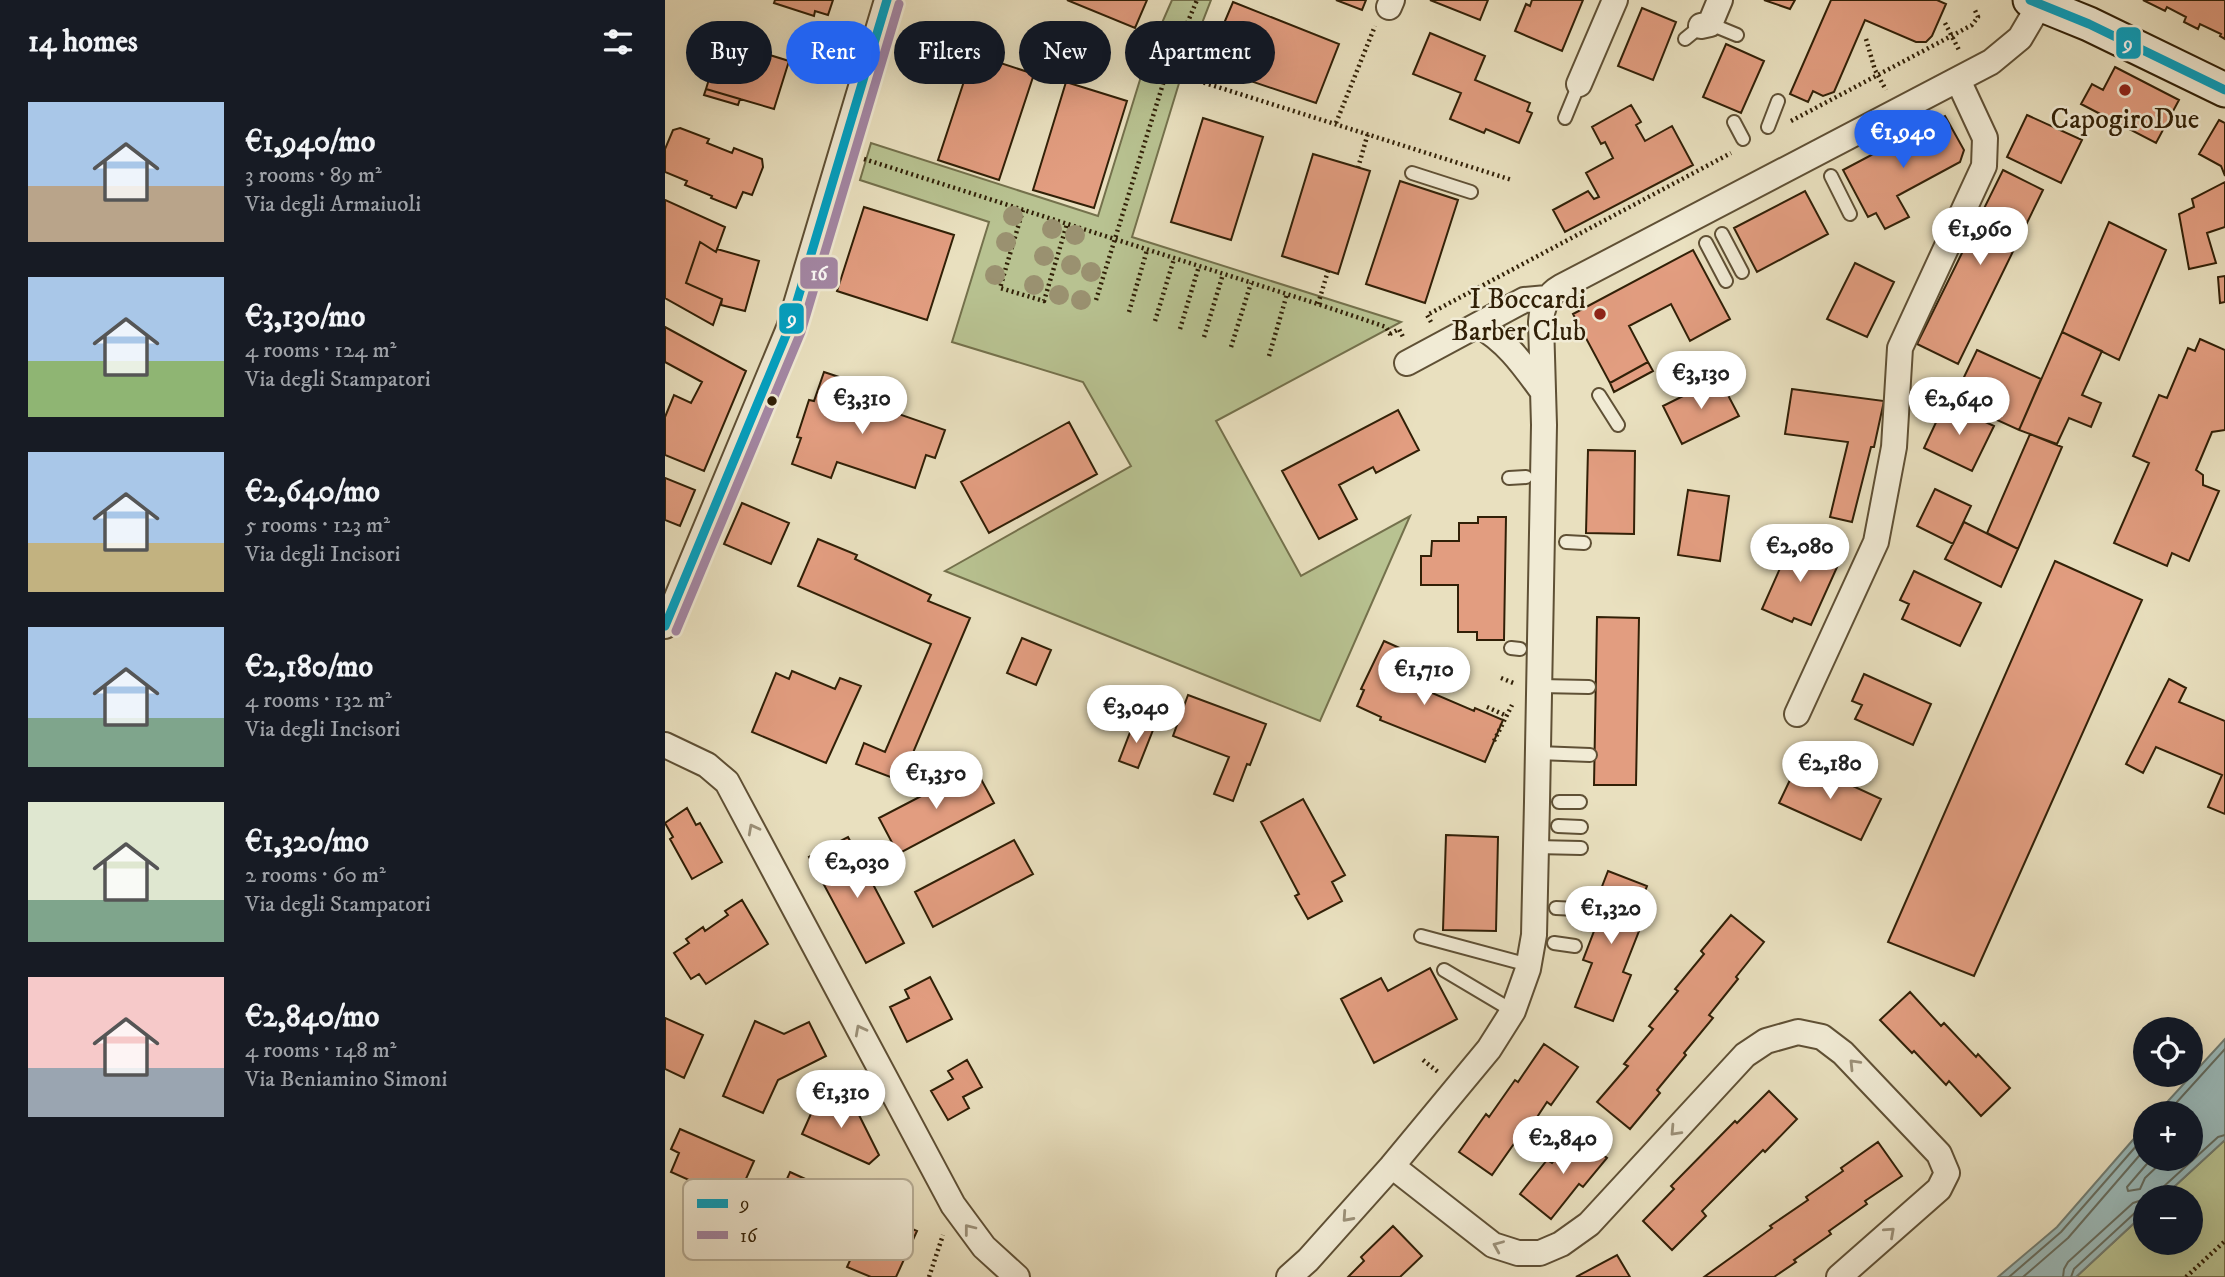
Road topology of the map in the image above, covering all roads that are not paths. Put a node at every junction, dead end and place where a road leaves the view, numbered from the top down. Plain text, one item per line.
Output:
1 (887, 0) edge
2 (1615, 0) edge
3 (1720, 0) edge
4 (2035, 2) edge
5 (1710, 30) dead end
6 (1958, 80) junction
7 (1579, 85) joint
8 (2225, 90) edge
9 (1778, 101) dead end
10 (1565, 118) dead end
11 (1734, 121) dead end
12 (1768, 127) dead end
13 (1743, 139) dead end
14 (1412, 173) dead end
15 (1831, 176) dead end
16 (1471, 192) dead end
17 (1850, 214) dead end
18 (1722, 234) dead end
19 (1706, 243) dead end
20 (1742, 272) dead end
21 (1726, 281) dead end
22 (1547, 299) junction
23 (1478, 325) junction
24 (1407, 353) road end
25 (1543, 392) junction
26 (1599, 395) dead end
27 (1618, 425) dead end
28 (1526, 477) dead end
29 (1509, 478) dead end
30 (1566, 542) dead end
31 (1584, 543) dead end
32 (665, 626) edge
33 (1528, 685) junction
34 (1589, 687) dead end
35 (1797, 714) dead end
36 (665, 745) edge
37 (1538, 754) junction
38 (1590, 755) dead end
39 (1559, 802) dead end
40 (1580, 802) dead end
41 (1558, 826) dead end
42 (1581, 827) dead end
43 (1536, 847) junction
44 (1581, 848) dead end
45 (1556, 908) dead end
46 (1577, 908) dead end
47 (1421, 936) dead end
48 (1554, 943) dead end
49 (1575, 946) dead end
50 (1529, 965) junction
51 (1444, 970) dead end
52 (1513, 1011) junction
53 (1392, 1166) junction
54 (1017, 1277) edge
55 (1289, 1277) edge
56 (1839, 1277) edge

1 - 32 street
2 - 7 street
3 - 5 street
4 - 6 street
4 - 8 street
6 - 22 street
6 - 35 street
7 - 10 lane
9 - 12 lane
11 - 13 lane
14 - 16 lane
15 - 17 lane
18 - 20 lane
19 - 21 lane
22 - 23 street
22 - 25 street
23 - 24 street
23 - 25 street
25 - 33 street
26 - 27 lane
28 - 29 lane
30 - 31 lane
33 - 34 lane
33 - 37 street
54 -> 36 street
37 - 38 lane
37 - 43 street
39 - 40 lane
41 - 42 lane
43 - 44 lane
43 - 50 street
45 - 46 lane
47 - 50 lane
48 - 49 lane
50 - 52 street
51 - 52 lane
52 - 53 street
53 -> 55 street
56 -> 53 street

